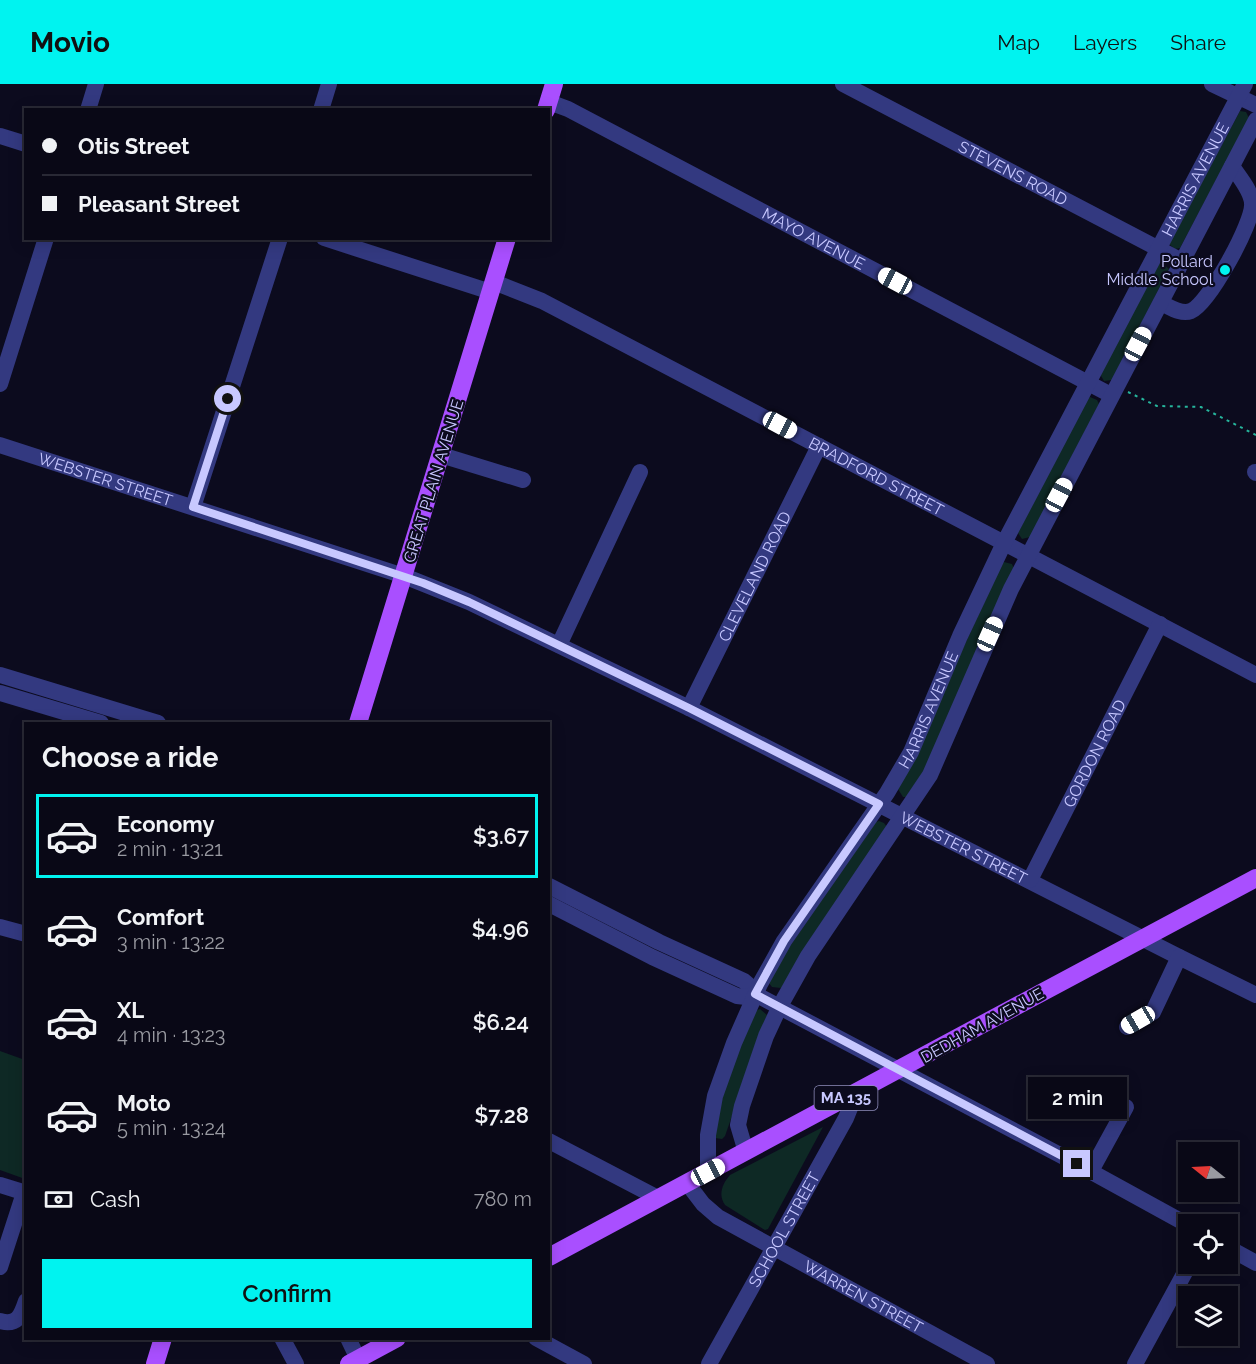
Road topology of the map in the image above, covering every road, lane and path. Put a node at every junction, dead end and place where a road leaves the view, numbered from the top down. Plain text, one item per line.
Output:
1 (96, 84) edge
2 (330, 84) edge
3 (843, 84) edge
4 (1212, 84) edge
5 (1241, 90) edge
6 (550, 98) edge
7 (1256, 105) edge
8 (89, 108) edge
9 (322, 108) edge
10 (1256, 120) edge
11 (0, 136) edge
12 (24, 143) edge
13 (1232, 166) junction
14 (45, 240) edge
15 (279, 240) edge
16 (331, 240) edge
17 (506, 240) edge
18 (1158, 249) junction
19 (1182, 261) junction
20 (492, 287) junction
21 (1161, 303) junction
22 (1088, 383) junction
23 (0, 384) edge
24 (1114, 390) junction
25 (1256, 435) edge
26 (0, 445) edge
27 (819, 446) junction
28 (441, 455) junction
29 (640, 472) dead end
30 (523, 480) dead end
31 (193, 507) junction
32 (1004, 543) junction
33 (1028, 555) junction
34 (404, 576) junction
35 (1160, 624) junction
36 (559, 645) junction
37 (0, 675) edge
38 (1256, 675) edge
39 (0, 693) edge
40 (69, 705) junction
41 (689, 708) junction
42 (99, 722) edge
43 (153, 722) edge
44 (358, 722) edge
45 (879, 804) junction
46 (904, 816) junction
47 (1256, 878) edge
48 (1030, 880) junction
49 (550, 887) edge
50 (550, 904) edge
51 (0, 927) edge
52 (24, 933) edge
53 (1142, 939) junction
54 (656, 950) junction
55 (1179, 957) junction
56 (755, 994) junction
57 (1256, 994) edge
58 (780, 1006) junction
59 (1127, 1027) dead end
60 (899, 1070) junction
61 (856, 1093) junction
62 (1126, 1107) dead end
63 (550, 1142) edge
64 (746, 1152) junction
65 (1091, 1171) junction
66 (708, 1172) junction
67 (687, 1183) junction
68 (0, 1185) edge
69 (24, 1193) edge
70 (24, 1196) edge
71 (658, 1198) junction
72 (1178, 1219) edge
73 (774, 1247) junction
74 (1238, 1253) edge
75 (550, 1256) edge
76 (1256, 1263) edge
77 (0, 1267) edge
78 (1184, 1274) edge
79 (24, 1306) edge
80 (0, 1321) edge
81 (162, 1340) edge
82 (283, 1340) edge
83 (388, 1340) edge
84 (541, 1340) edge
85 (353, 1348) edge
86 (155, 1364) edge
87 (296, 1364) edge
88 (584, 1364) edge
89 (709, 1364) edge
90 (987, 1364) edge
91 (1135, 1364) edge

1 - 8 street
2 - 9 street
3 - 18 street, STEVENS ROAD
4 - 5 street
5 - 7 street
5 - 18 street, HARRIS AVENUE
6 - 22 street, MAYO AVENUE
10 - 13 street, HARRIS AVENUE
11 - 12 street
13 - 19 street, HARRIS AVENUE
13 - 21 street
14 - 23 street
15 - 31 street
16 - 20 street, BRADFORD STREET
17 - 20 main road, GREAT PLAIN AVENUE
18 - 19 street, STEVENS ROAD
18 - 22 street, HARRIS AVENUE
19 - 21 street, HARRIS AVENUE
20 - 27 street, BRADFORD STREET
20 - 28 main road, GREAT PLAIN AVENUE
21 - 24 street, HARRIS AVENUE
22 - 24 street, MAYO AVENUE
22 - 32 street, HARRIS AVENUE
24 - 25 path
24 - 33 street, HARRIS AVENUE
26 - 31 street, WEBSTER STREET
27 - 32 street, BRADFORD STREET
27 - 41 street, CLEVELAND ROAD
28 - 30 street
28 - 34 main road, GREAT PLAIN AVENUE
29 - 36 street
31 - 34 street, WEBSTER STREET
32 - 33 street, BRADFORD STREET
32 - 45 street, HARRIS AVENUE
33 - 35 street, BRADFORD STREET
33 - 46 street, HARRIS AVENUE
34 - 36 street, WEBSTER STREET
34 - 44 main road, GREAT PLAIN AVENUE
35 - 38 street, BRADFORD STREET
35 - 48 street, GORDON ROAD
36 - 41 street, WEBSTER STREET
37 - 40 street
39 - 40 street
40 - 42 street
40 - 43 street
41 - 45 street, WEBSTER STREET
45 - 46 street, WEBSTER STREET
45 - 56 street, HARRIS AVENUE
46 - 48 street, WEBSTER STREET
46 - 58 street, HARRIS AVENUE
47 - 53 main road, DEDHAM AVENUE / MA 135
48 - 53 street, WEBSTER STREET
49 - 54 street
50 - 54 street
51 - 52 street
53 - 55 street, WEBSTER STREET
53 - 60 main road, DEDHAM AVENUE / MA 135
54 - 56 street
55 - 57 street, WEBSTER STREET
55 - 59 street
56 - 58 street
56 - 66 street, HARRIS AVENUE
58 - 60 street
58 - 64 street, HARRIS AVENUE
60 - 61 main road, DEDHAM AVENUE / MA 135
60 - 65 street
61 - 64 main road, DEDHAM AVENUE / MA 135
61 - 73 street, SCHOOL STREET
62 - 65 street
63 - 71 street
64 - 66 main road, DEDHAM AVENUE / MA 135
65 - 72 street
66 - 67 main road, DEDHAM AVENUE / MA 135
67 - 71 main road, DEDHAM AVENUE / MA 135
67 - 73 street, WARREN STREET
68 - 69 street
70 - 77 street
71 - 75 main road, DEDHAM AVENUE / MA 135
73 - 89 street, SCHOOL STREET
73 - 90 street, WARREN STREET
74 - 76 street
78 - 91 street
79 - 80 street
81 - 86 main road
82 - 87 street
83 - 85 main road
84 - 88 street

